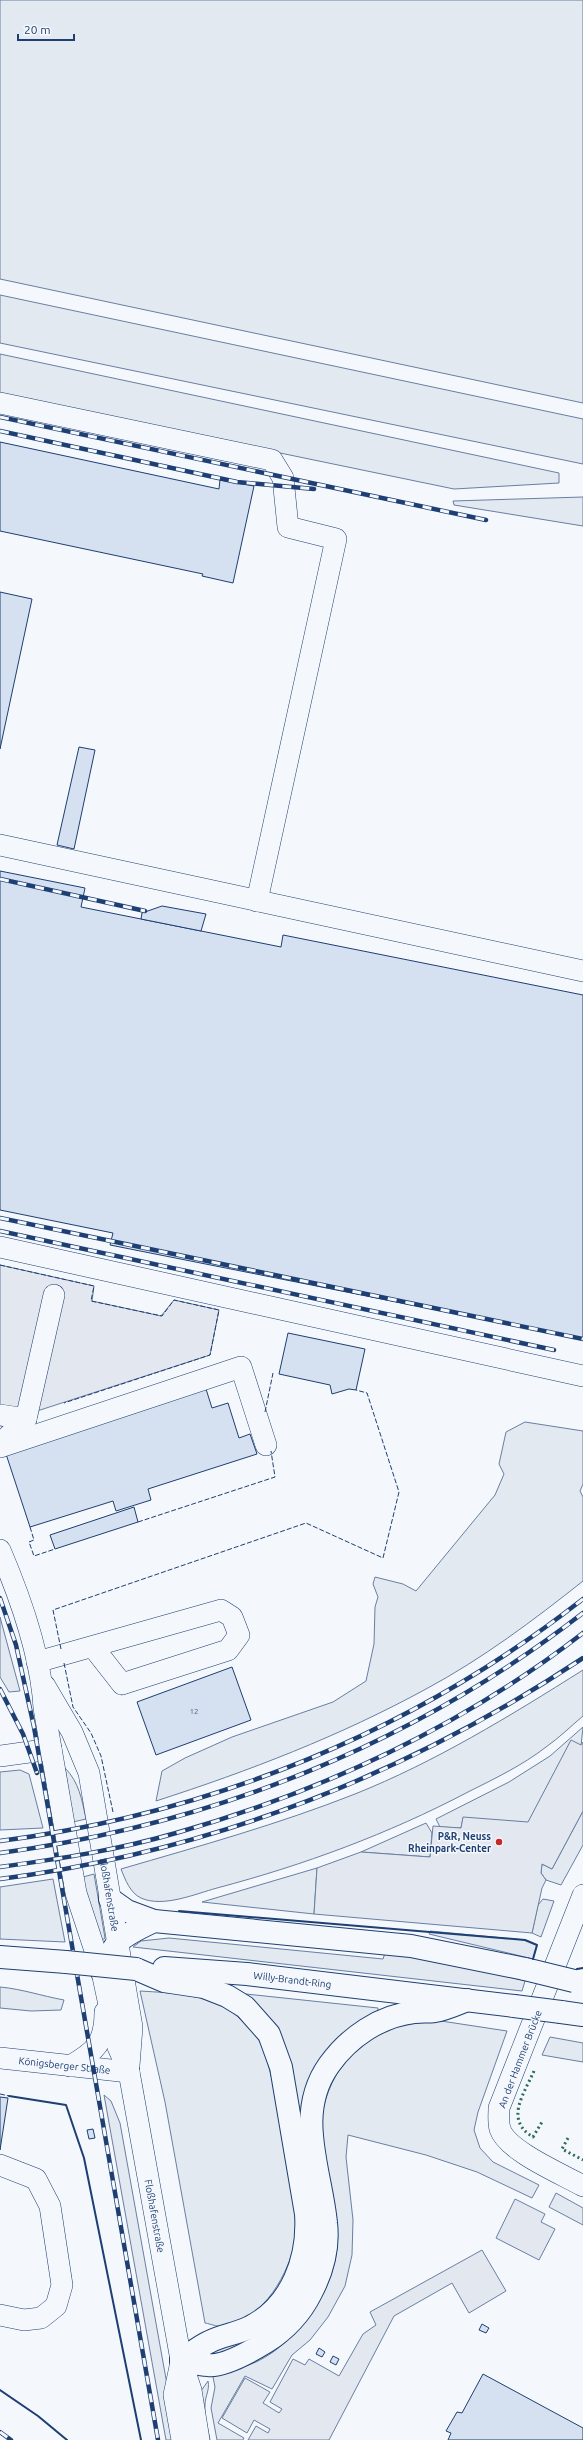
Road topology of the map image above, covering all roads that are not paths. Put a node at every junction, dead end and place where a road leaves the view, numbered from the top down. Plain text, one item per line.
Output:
1 (0, 403) edge
2 (0, 845) edge
3 (257, 901) junction
4 (583, 972) edge
5 (0, 1247) edge
6 (54, 1295) dead end
7 (583, 1376) edge
8 (0, 1415) edge
9 (26, 1420) junction
10 (0, 1444) edge
11 (266, 1445) dead end
12 (0, 1447) edge
13 (0, 1550) edge
14 (93, 1647) junction
15 (37, 1662) junction
16 (42, 1682) junction
17 (51, 1749) junction
18 (0, 1756) edge
19 (96, 1813) junction
20 (583, 1895) edge
21 (110, 1899) junction
22 (154, 1921) junction
23 (117, 1941) junction
24 (0, 1957) edge
25 (136, 1969) junction
26 (104, 1982) junction
27 (579, 1982) edge
28 (467, 2000) junction
29 (583, 2015) edge
30 (0, 2058) edge
31 (70, 2066) junction
32 (129, 2072) junction
33 (0, 2165) edge
34 (583, 2186) edge
35 (0, 2315) edge
36 (181, 2360) junction
37 (182, 2440) edge
38 (200, 2440) edge

1 - 3 street
2 - 3 street
3 - 4 street
5 - 7 street
6 - 9 street
8 - 9 street
9 - 10 street
11 - 12 street
13 - 15 street, Floßhafenstraße
14 - 14 street
14 - 15 street
15 - 16 street, Floßhafenstraße
16 - 17 street, Floßhafenstraße
16 - 19 street, Floßhafenstraße
17 - 18 street
17 - 19 street, Floßhafenstraße
17 - 26 street, Floßhafenstraße
19 - 21 street, Floßhafenstraße
20 - 34 street, An der Hammer Brücke
21 - 22 main road
21 - 23 street, Floßhafenstraße
22 - 23 main road
22 - 27 main road, bridge
23 - 26 main road
23 - 32 street, Floßhafenstraße
24 - 25 main road, Willy-Brandt-Ring, bridge
25 - 28 main road, Willy-Brandt-Ring
25 - 36 main road
26 - 31 street, Floßhafenstraße
26 - 32 street, Floßhafenstraße
28 - 29 main road, Willy-Brandt-Ring, bridge
28 - 36 main road
30 - 31 street, Königsberger Straße
31 - 32 street, Königsberger Straße
32 - 36 street, Floßhafenstraße
33 - 35 street
36 - 37 street, Floßhafenstraße
36 - 38 street, Floßhafenstraße

